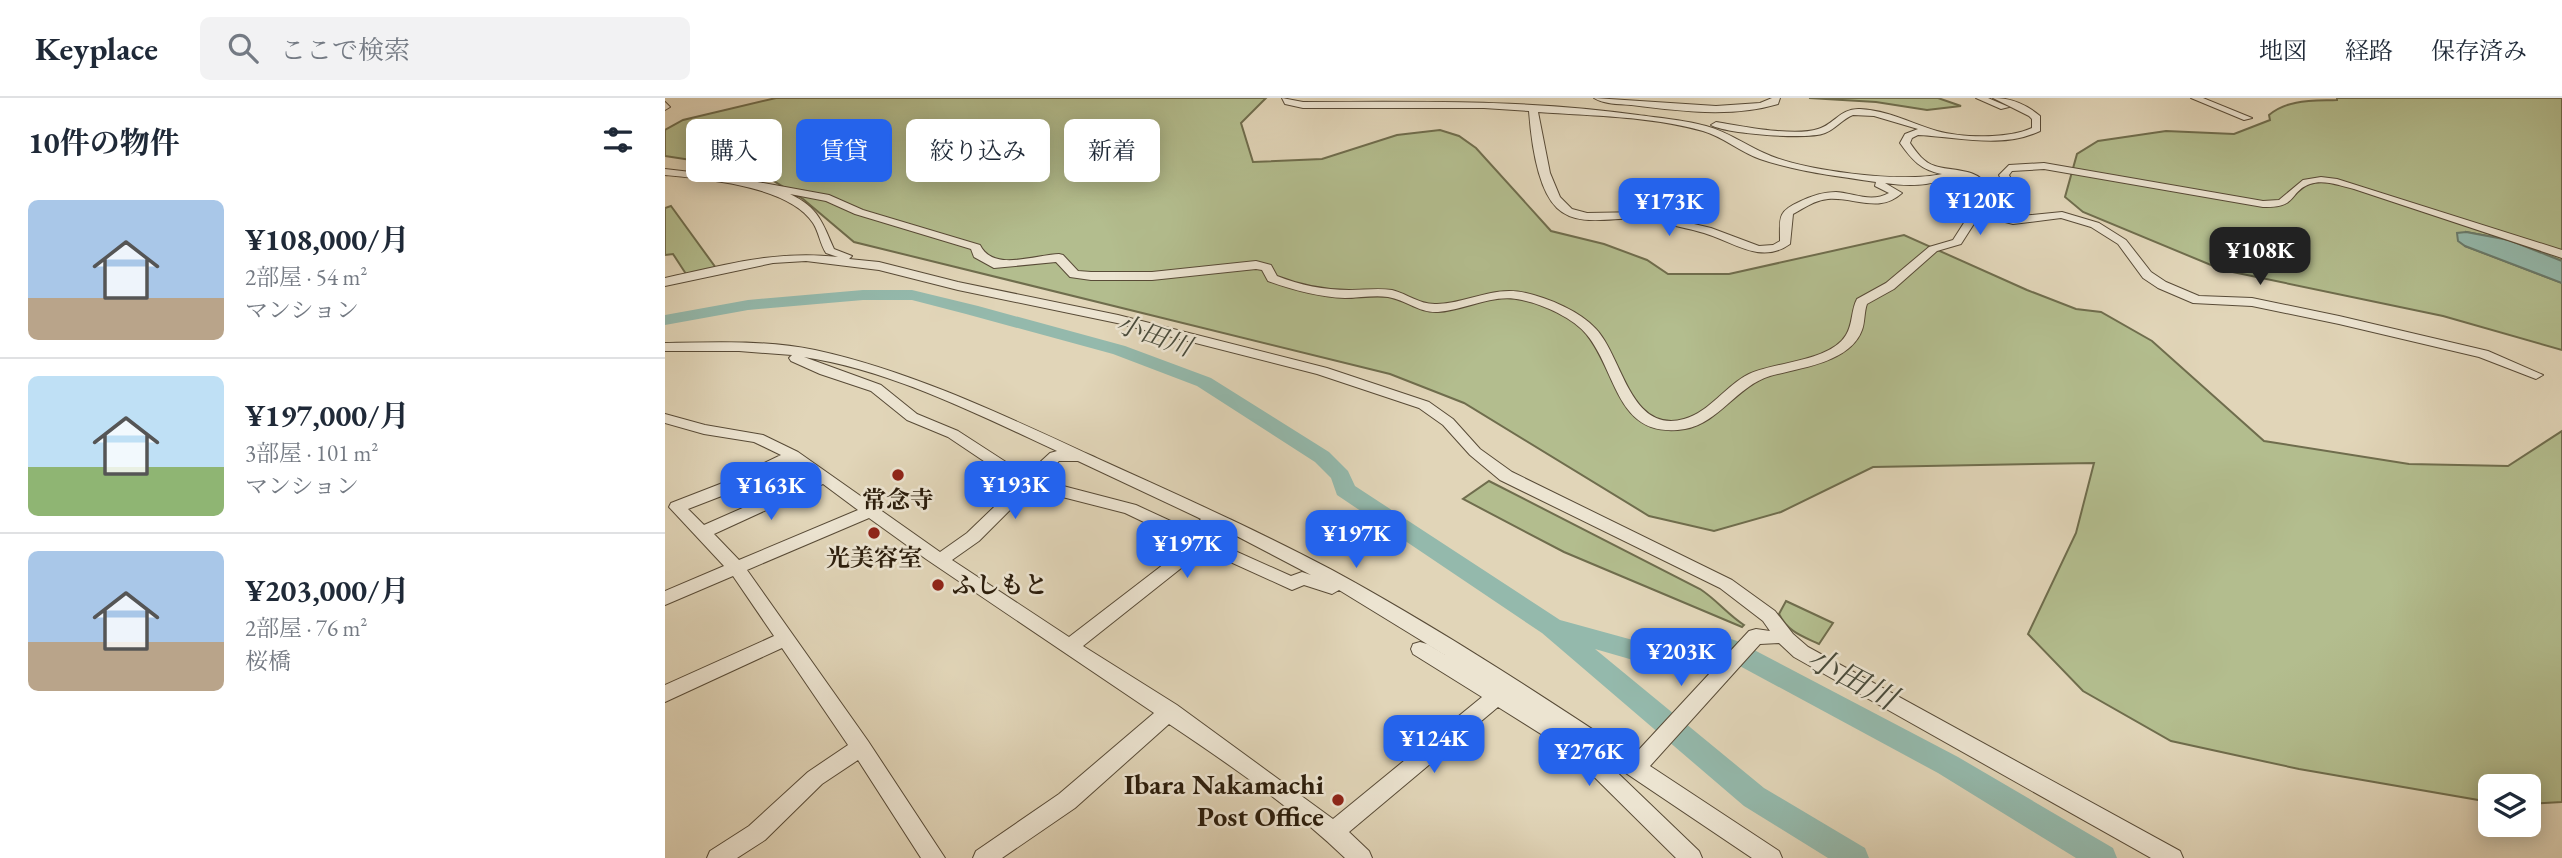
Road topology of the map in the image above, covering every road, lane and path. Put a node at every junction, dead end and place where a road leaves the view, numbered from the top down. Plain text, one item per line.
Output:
1 (1286, 98) edge
2 (1598, 98) edge
3 (1776, 98) edge
4 (1980, 98) edge
5 (1997, 98) edge
6 (2195, 98) edge
7 (1521, 102) edge
8 (1537, 103) edge
9 (2247, 118) dead end
10 (1659, 120) junction
11 (2036, 120) junction
12 (1958, 136) junction
13 (665, 172) edge
14 (1953, 174) junction
15 (1867, 178) junction
16 (754, 187) junction
17 (1987, 213) junction
18 (2562, 254) edge
19 (879, 266) junction
20 (665, 282) edge
21 (665, 347) edge
22 (764, 347) junction
23 (2536, 375) dead end
24 (665, 418) edge
25 (793, 455) junction
26 (1082, 457) junction
27 (825, 477) junction
28 (1026, 482) junction
29 (671, 501) edge
30 (1177, 501) junction
31 (872, 510) junction
32 (701, 533) junction
33 (1203, 544) junction
34 (940, 560) junction
35 (736, 567) junction
36 (1355, 592) junction
37 (665, 597) edge
38 (1783, 635) junction
39 (787, 638) junction
40 (1071, 645) junction
41 (1420, 649) dead end
42 (1501, 693) junction
43 (665, 694) edge
44 (1170, 711) junction
45 (861, 747) junction
46 (1637, 766) junction
47 (1333, 832) junction
48 (718, 858) edge
49 (934, 858) edge
50 (984, 858) edge
51 (1361, 858) edge
52 (1691, 858) edge
53 (1771, 858) edge
54 (2172, 858) edge

1 - 7 street
2 - 3 street
4 - 11 street
5 - 11 street
6 - 9 street
7 - 8 street
8 - 10 street
8 - 15 street
10 - 12 street
10 - 15 street
11 - 12 street
12 - 14 street
13 - 16 street
14 - 15 street
14 - 17 street
16 - 17 street
16 - 19 street
17 - 18 street
17 - 23 street
19 - 20 street
19 - 38 street
21 - 22 street
22 - 26 street
22 - 28 street
24 - 25 street
25 - 27 street
25 - 29 street
26 - 28 street
26 - 30 street
27 - 31 street
27 - 32 street
28 - 33 street
28 - 34 street
29 - 32 street
30 - 33 street
30 - 36 street
31 - 34 street
31 - 35 street
32 - 35 street
33 - 36 street
33 - 40 street
34 - 40 street
35 - 37 street
35 - 39 street
36 - 42 street
38 - 46 street
38 - 54 street
39 - 43 street
39 - 45 street
40 - 44 street
41 - 42 street
42 - 46 street
42 - 47 street
42 - 52 street
44 - 47 street
44 - 50 street
45 - 48 street
45 - 49 street
46 - 53 street
47 - 51 street

